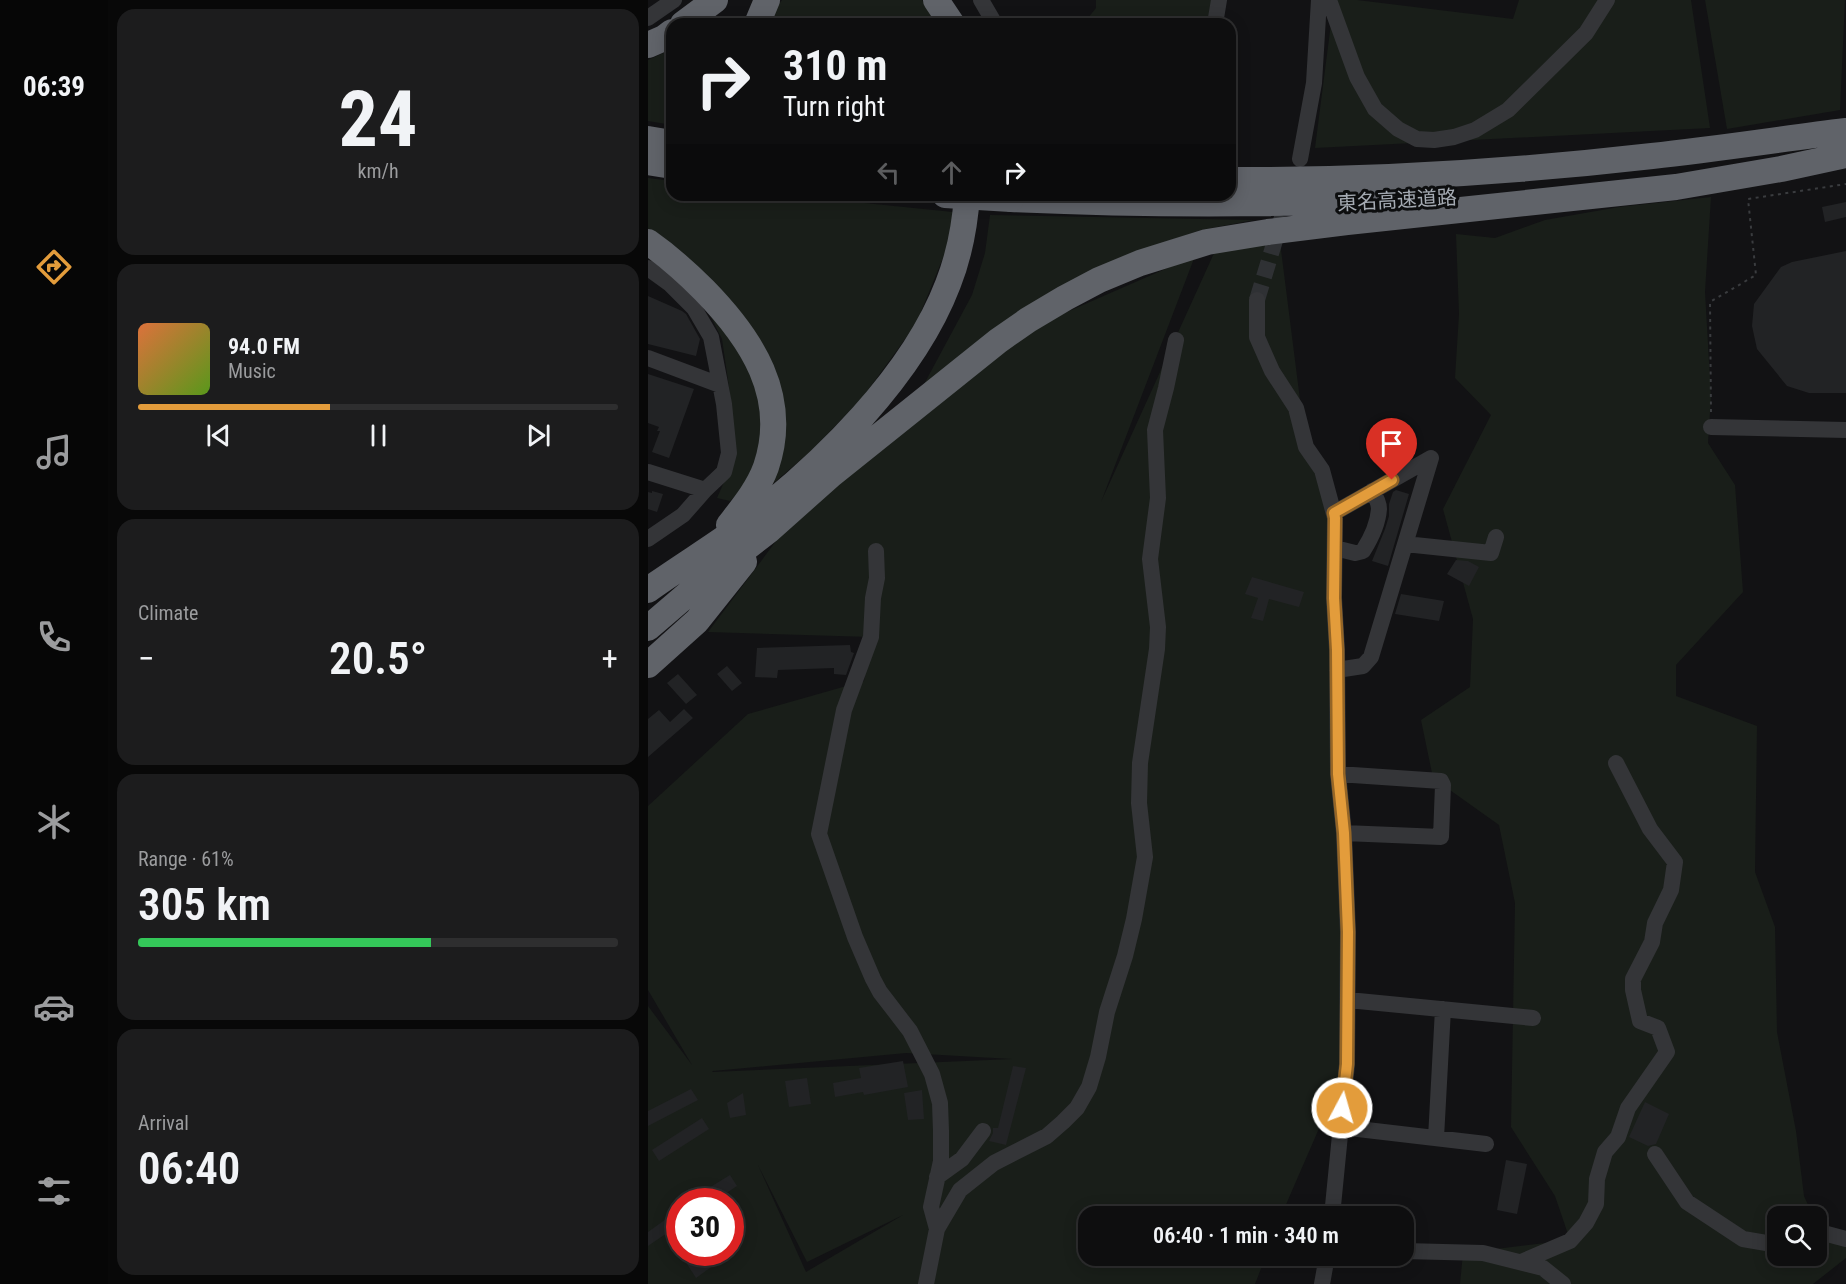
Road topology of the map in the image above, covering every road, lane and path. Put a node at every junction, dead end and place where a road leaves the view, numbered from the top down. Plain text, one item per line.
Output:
1 (674, 0) edge
2 (715, 0) edge
3 (767, 0) edge
4 (936, 0) edge
5 (954, 0) edge
6 (981, 0) edge
7 (1219, 0) edge
8 (1319, 0) edge
9 (1329, 0) edge
10 (1607, 0) edge
11 (648, 18) edge
12 (691, 18) edge
13 (760, 18) edge
14 (948, 18) edge
15 (965, 18) edge
16 (992, 18) edge
17 (1216, 18) edge
18 (666, 36) edge
19 (648, 45) edge
20 (1846, 130) edge
21 (648, 139) edge
22 (666, 141) edge
23 (1846, 154) edge
24 (1300, 159) dead end
25 (648, 162) edge
26 (666, 165) edge
27 (1236, 179) edge
28 (1846, 184) edge
29 (966, 201) edge
30 (982, 201) edge
31 (1060, 201) edge
32 (648, 242) edge
33 (648, 268) edge
34 (1257, 300) tunnel mouth
35 (1176, 340) dead end
36 (648, 358) edge
37 (720, 385) junction
38 (1711, 427) joint
39 (1846, 430) edge
40 (648, 472) edge
41 (832, 474) junction
42 (705, 490) junction
43 (1372, 491) junction
44 (1334, 513) junction
45 (768, 531) junction
46 (1496, 537) dead end
47 (648, 539) edge
48 (714, 544) junction
49 (1405, 544) junction
50 (1335, 548) junction
51 (876, 551) dead end
52 (648, 590) edge
53 (648, 628) edge
54 (648, 665) edge
55 (1336, 670) junction
56 (1616, 763) dead end
57 (1338, 774) junction
58 (1344, 833) junction
59 (1348, 1000) junction
60 (1443, 1009) junction
61 (1533, 1018) dead end
62 (1341, 1126) junction
63 (983, 1131) dead end
64 (1437, 1138) junction
65 (1486, 1144) dead end
66 (1655, 1155) dead end
67 (937, 1177) junction
68 (1333, 1206) edge
69 (937, 1229) junction
70 (1827, 1234) edge
71 (1846, 1239) edge
72 (1767, 1243) edge
73 (1414, 1251) edge
74 (1521, 1262) junction
75 (1325, 1266) edge
76 (926, 1284) edge
77 (1322, 1284) edge
78 (1563, 1284) edge

1 - 11 street
2 - 12 highway
3 - 13 highway
4 - 14 highway
5 - 15 highway
6 - 16 street
7 - 17 street
8 - 24 street
9 - 10 street
18 - 19 highway
20 - 27 highway, 東名高速道路
21 - 22 highway
23 - 31 highway, 東名高速道路, bridge
23 - 41 highway
25 - 26 highway
28 - 38 path
29 - 48 highway
30 - 41 highway
32 - 48 highway
33 - 37 street
34 - 44 street
35 - 69 street
36 - 37 street
37 - 42 street
38 - 39 street
40 - 42 street
41 - 45 highway
42 - 47 street
43 - 44 street
43 - 49 street
43 - 50 street
44 - 50 street
45 - 53 highway
45 - 54 highway
46 - 49 street
48 - 52 highway
49 - 55 street
50 - 55 street
51 - 67 street
55 - 57 street
56 - 74 street
57 - 58 street
57 - 58 street
58 - 59 street
59 - 60 street
59 - 62 street
60 - 61 street
60 - 64 street
62 - 64 street
62 - 68 street
63 - 67 street
64 - 65 street
66 - 72 street
67 - 69 street
69 - 76 street
70 - 71 street
73 - 74 street
74 - 78 street
75 - 77 street

